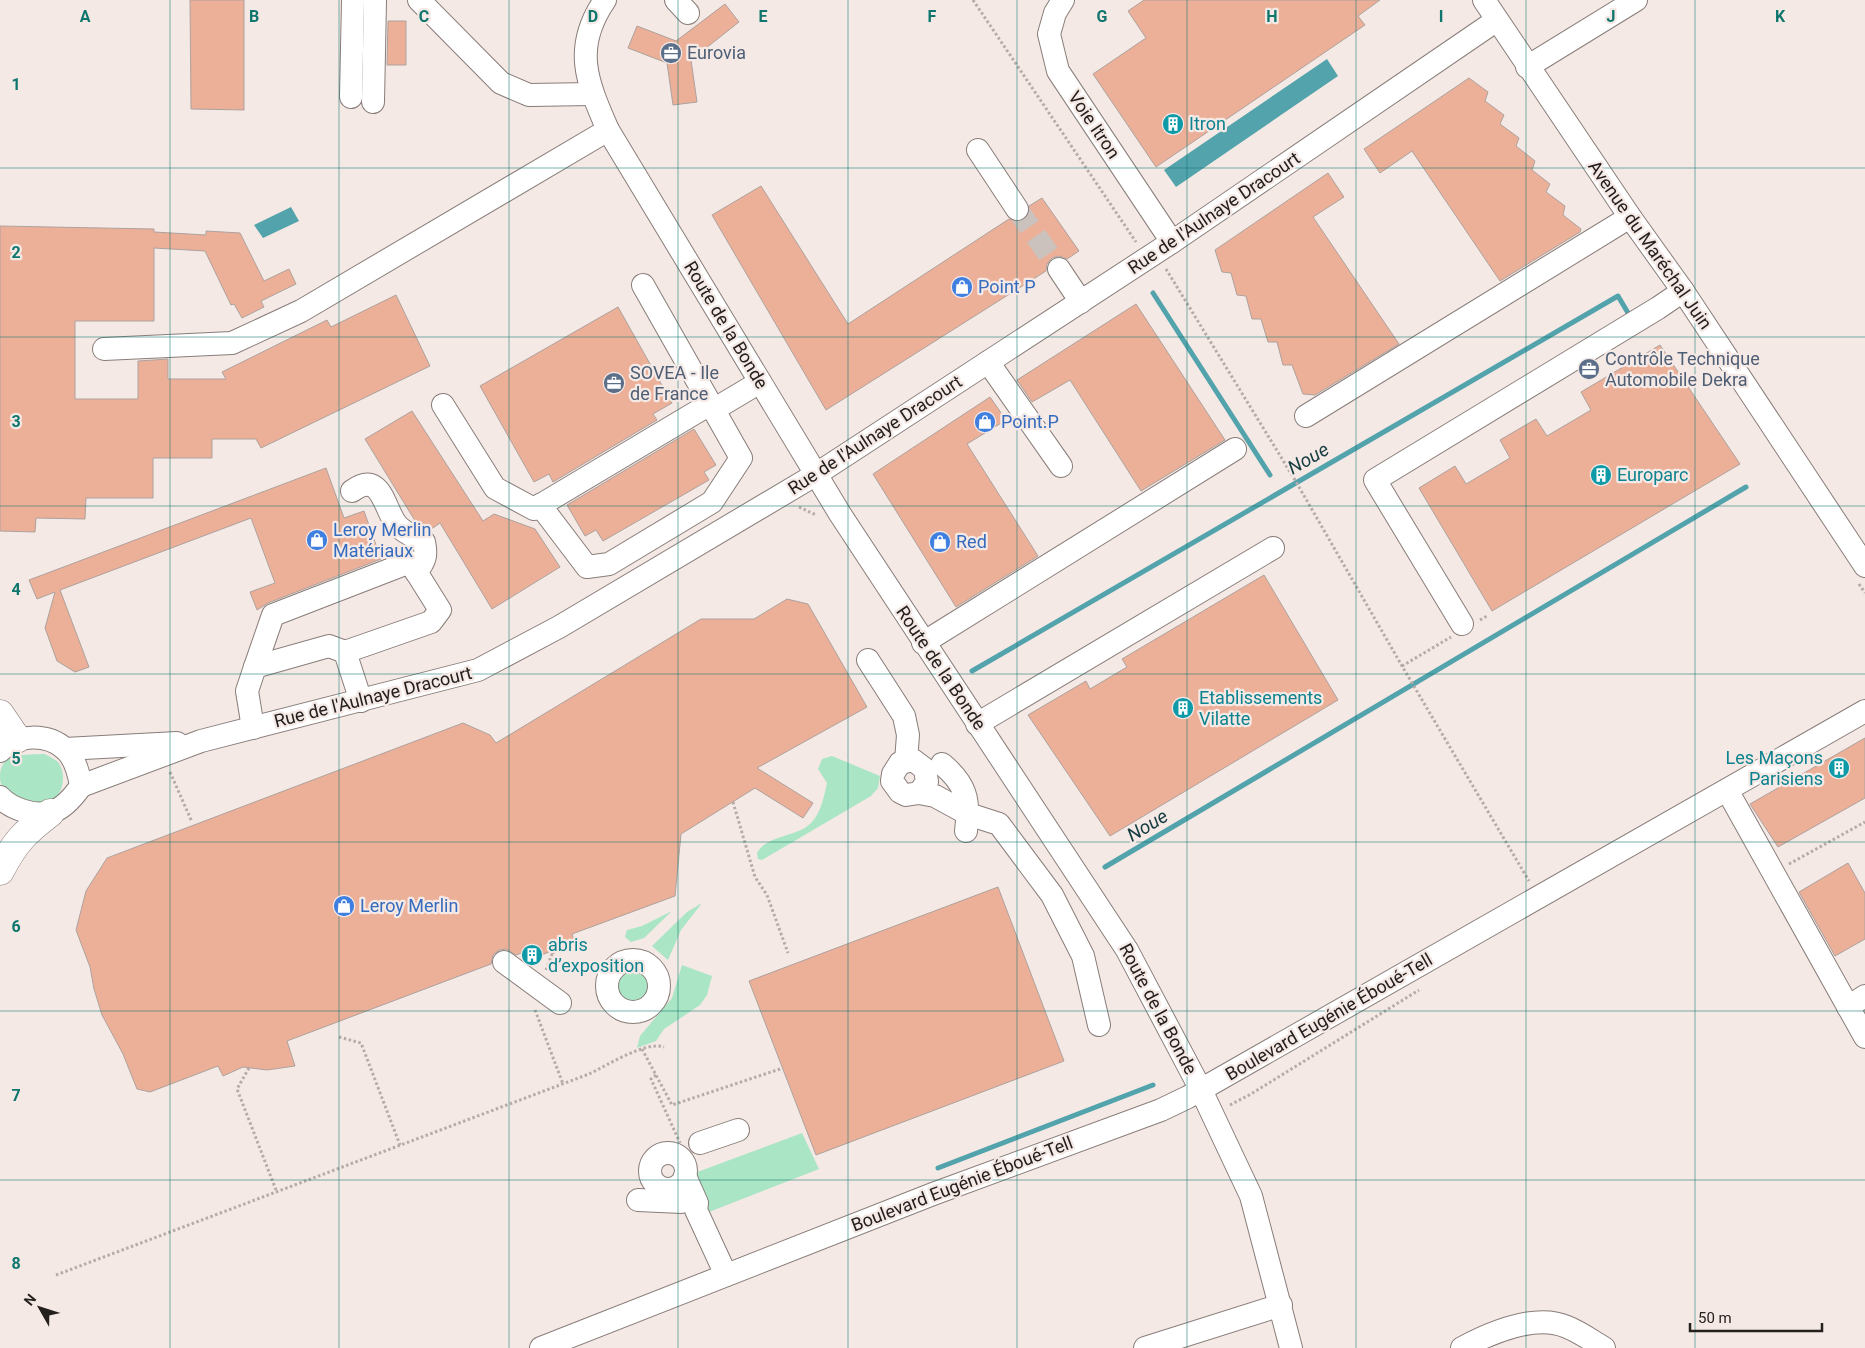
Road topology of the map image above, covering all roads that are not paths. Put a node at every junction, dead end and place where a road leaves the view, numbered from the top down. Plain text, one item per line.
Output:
1 (353, 0) edge
2 (419, 0) edge
3 (605, 0) edge
4 (1064, 0) edge
5 (1484, 0) edge
6 (1636, 0) edge
7 (379, 5) edge
8 (1497, 20) junction
9 (1527, 67) junction
10 (592, 94) junction
11 (350, 98) dead end
12 (373, 102) dead end
13 (608, 130) junction
14 (978, 150) dead end
15 (1017, 209) tunnel mouth
16 (1630, 217) junction
17 (1172, 242) junction
18 (1059, 269) tunnel mouth
19 (643, 285) dead end
20 (1682, 291) junction
21 (1080, 302) junction
22 (104, 349) dead end
23 (988, 362) junction
24 (760, 382) junction
25 (443, 405) dead end
26 (711, 407) junction
27 (1306, 416) dead end
28 (1235, 449) dead end
29 (1061, 466) dead end
30 (816, 475) junction
31 (352, 491) dead end
32 (540, 505) junction
33 (1272, 548) dead end
34 (1865, 566) edge
35 (416, 572) junction
36 (1465, 627) road end
37 (923, 643) junction
38 (345, 652) junction
39 (868, 660) dead end
40 (255, 667) junction
41 (361, 702) junction
42 (1865, 711) edge
43 (0, 714) edge
44 (977, 724) junction
45 (253, 728) junction
46 (201, 741) junction
47 (8, 745) edge
48 (66, 749) junction
49 (942, 764) dead end
50 (81, 786) junction
51 (1727, 790) junction
52 (0, 797) edge
53 (50, 813) junction
54 (967, 823) junction
55 (0, 871) edge
56 (504, 962) dead end
57 (560, 1002) dead end
58 (1857, 1002) edge
59 (1099, 1025) dead end
60 (1865, 1037) edge
61 (1201, 1090) junction
62 (738, 1130) dead end
63 (692, 1146) road end
64 (685, 1176) dead end
65 (638, 1200) dead end
66 (696, 1210) junction
67 (726, 1275) junction
68 (1281, 1305) junction
69 (541, 1348) edge
70 (1145, 1348) edge
71 (1291, 1348) edge
72 (1462, 1348) edge
73 (1604, 1348) edge

1 - 11 street
2 - 10 street
3 - 10 street, Route de la Bonde
4 - 17 street, Voie Itron
5 - 8 street, Avenue du Maréchal Juin
6 - 9 street
7 - 12 street
8 - 9 street, Avenue du Maréchal Juin
8 - 17 street, Rue de l'Aulnaye Dracourt
9 - 16 street, Avenue du Maréchal Juin
10 - 13 street, Route de la Bonde
13 - 22 street
13 - 24 street, Route de la Bonde
14 - 15 street
16 - 20 street, Avenue du Maréchal Juin
16 - 27 street
17 - 21 street, Rue de l'Aulnaye Dracourt
18 - 21 street
19 - 26 street
20 - 34 street, Avenue du Maréchal Juin
20 - 36 street
21 - 23 street, Rue de l'Aulnaye Dracourt
23 - 29 street
23 - 30 street, Rue de l'Aulnaye Dracourt
24 - 26 street
24 - 30 street, Route de la Bonde
25 - 32 street
26 - 32 street
26 - 32 street
28 - 37 street
30 - 37 street, Route de la Bonde
30 - 41 street, Rue de l'Aulnaye Dracourt
31 - 35 street
33 - 44 street
35 - 38 street
35 - 40 street
37 - 44 street, Route de la Bonde
38 - 40 street
38 - 41 street
39 - 54 street
40 - 45 street
41 - 45 street, Rue de l'Aulnaye Dracourt
42 - 51 street, Boulevard Eugénie Éboué-Tell
43 - 47 main road
44 - 61 street, Route de la Bonde
45 - 46 street, Rue de l'Aulnaye Dracourt
46 - 48 street, Rue de l'Aulnaye Dracourt
46 - 50 street, Rue de l'Aulnaye Dracourt
47 - 48 street
48 - 50 street
49 - 54 street
50 - 53 street
51 - 58 street
51 - 61 street, Boulevard Eugénie Éboué-Tell
52 - 53 street
53 - 55 main road
54 - 59 street
56 - 57 street
58 - 60 street
61 - 67 street, Boulevard Eugénie Éboué-Tell
61 - 68 street, Route de la Bonde
62 - 63 street
64 - 66 street
65 - 66 street
66 - 67 street
67 - 69 street, Boulevard Eugénie Éboué-Tell
68 - 70 street
68 - 71 street, Route de la Bonde
72 - 73 street

